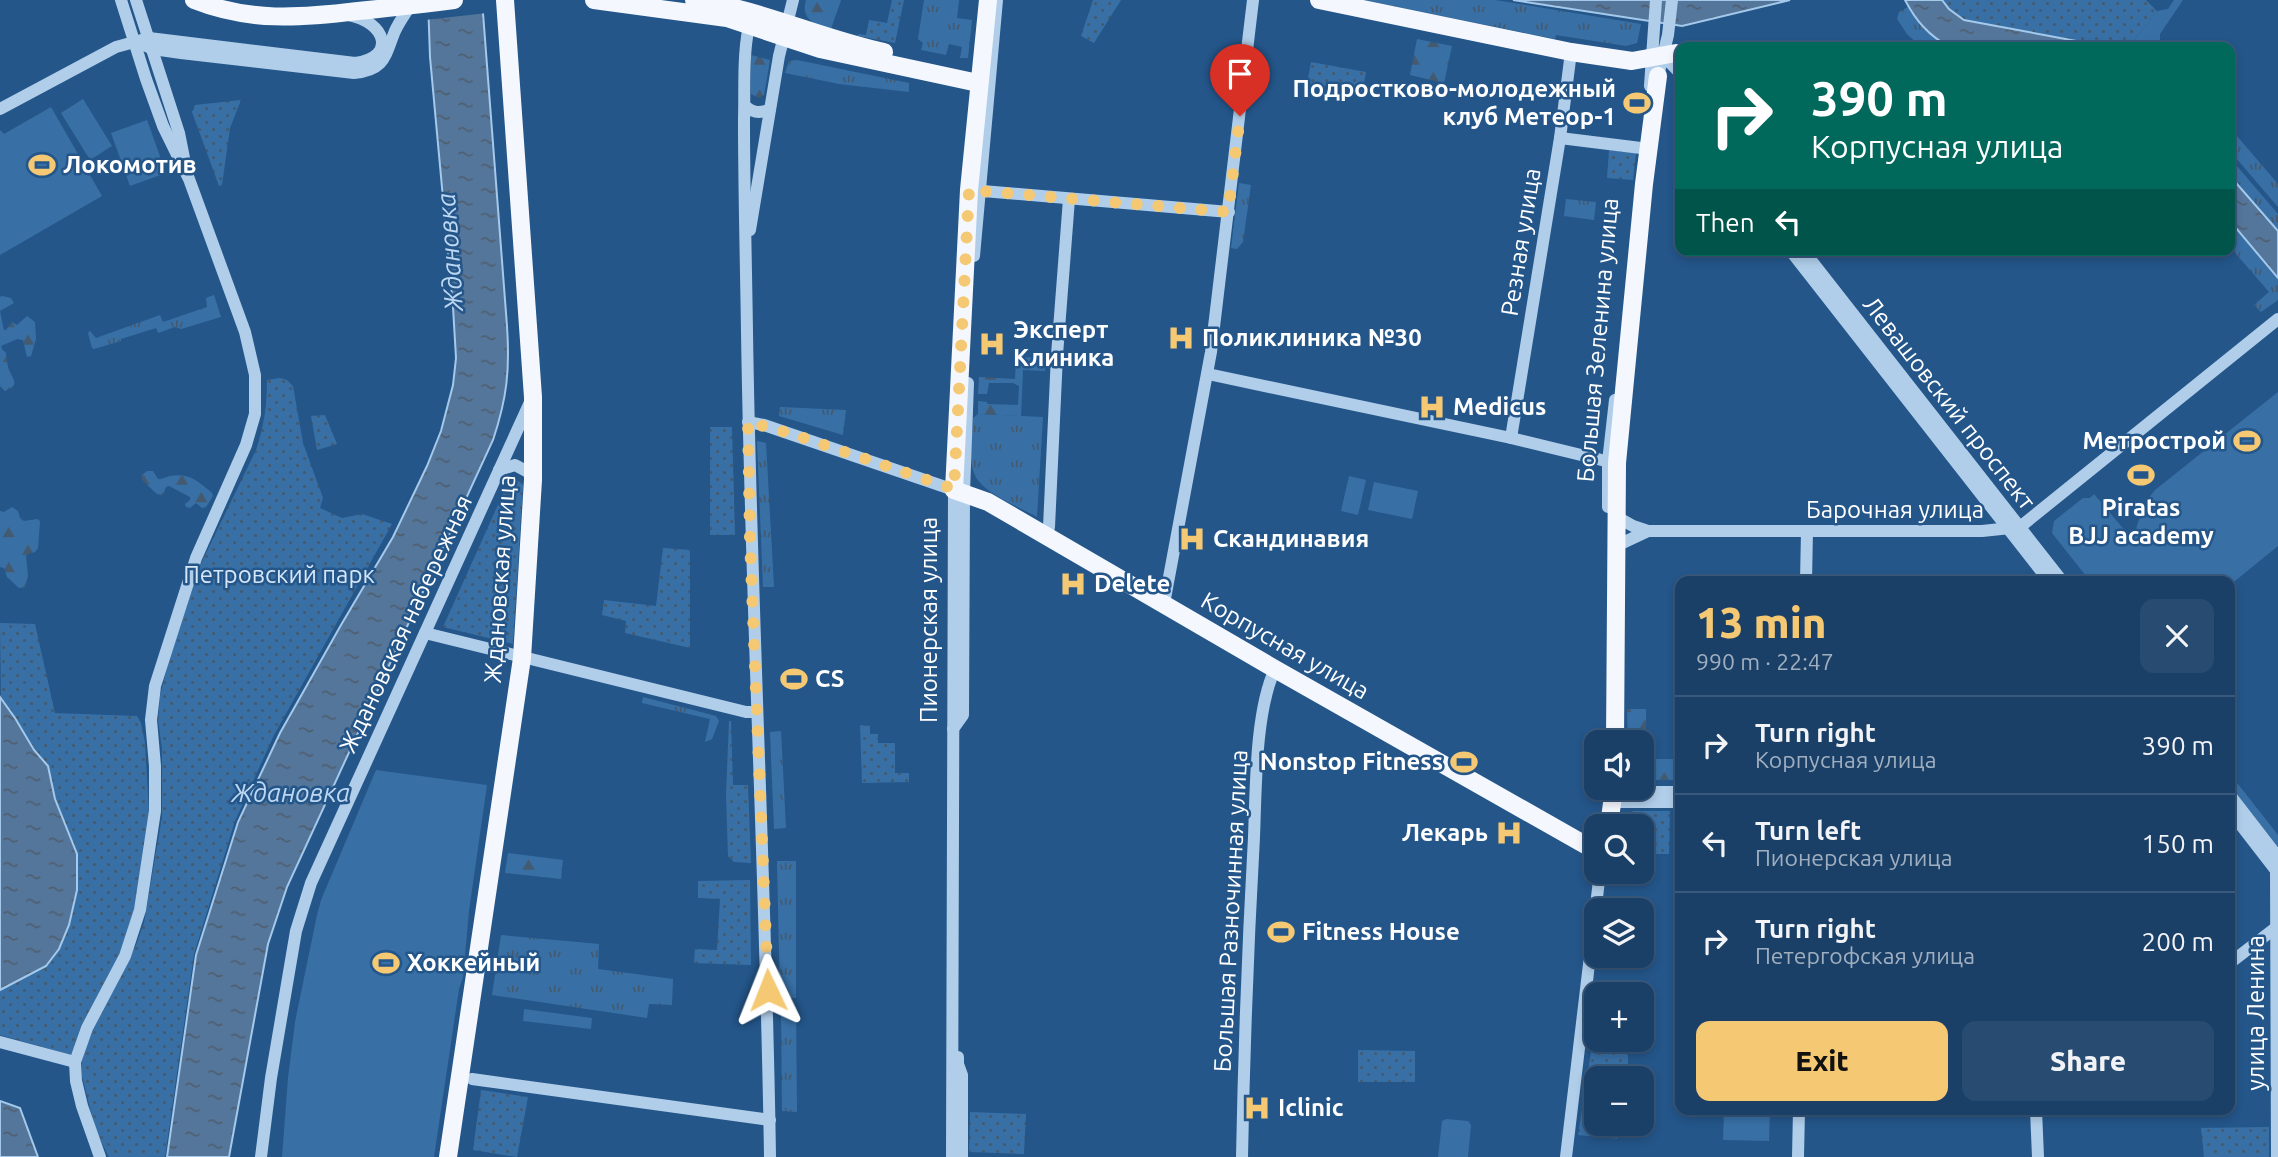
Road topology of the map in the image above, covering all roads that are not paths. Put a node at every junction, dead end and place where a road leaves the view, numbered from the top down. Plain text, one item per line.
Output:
1 (121, 0) edge
2 (136, 0) edge
3 (194, 0) edge
4 (454, 0) edge
5 (505, 0) edge
6 (514, 0) edge
7 (594, 0) edge
8 (694, 0) edge
9 (793, 0) edge
10 (988, 0) edge
11 (997, 0) edge
12 (1254, 0) edge
13 (1319, 0) edge
14 (1656, 0) edge
15 (1672, 0) edge
16 (417, 5) junction
17 (339, 13) junction
18 (750, 18) junction
19 (785, 31) junction
20 (134, 41) junction
21 (151, 44) junction
22 (1571, 52) junction
23 (1668, 64) edge
24 (983, 77) junction
25 (745, 106) junction
26 (0, 109) edge
27 (770, 109) junction
28 (1560, 138) junction
29 (1645, 148) junction
30 (189, 179) junction
31 (974, 190) junction
32 (1069, 199) junction
33 (1228, 212) junction
34 (746, 251) junction
35 (1795, 256) edge
36 (1807, 256) edge
37 (2278, 319) edge
38 (1208, 374) junction
39 (533, 397) junction
40 (748, 422) junction
41 (1511, 438) junction
42 (1612, 463) junction
43 (499, 470) junction
44 (533, 480) junction
45 (959, 491) junction
46 (1617, 517) junction
47 (2014, 528) junction
48 (1648, 531) junction
49 (1807, 531) junction
50 (1046, 536) junction
51 (1616, 546) junction
52 (1806, 576) edge
53 (2046, 576) edge
54 (2057, 576) edge
55 (1164, 604) junction
56 (425, 633) junction
57 (526, 659) junction
58 (1275, 669) junction
59 (757, 712) junction
60 (953, 729) junction
61 (1607, 730) edge
62 (1615, 730) edge
63 (1654, 792) edge
64 (1675, 792) edge
65 (1654, 798) edge
66 (1675, 801) edge
67 (2235, 803) edge
68 (2235, 817) edge
69 (1584, 844) edge
70 (2277, 866) edge
71 (1599, 884) edge
72 (2277, 927) edge
73 (2235, 959) edge
74 (952, 1022) junction
75 (0, 1042) edge
76 (75, 1062) junction
77 (472, 1079) junction
78 (1799, 1115) edge
79 (2036, 1115) edge
80 (770, 1120) junction
81 (100, 1157) edge
82 (261, 1157) edge
83 (448, 1157) edge
84 (460, 1157) edge
85 (770, 1157) edge
86 (952, 1157) edge
87 (962, 1157) edge
88 (1242, 1157) edge
89 (1566, 1157) edge
90 (1798, 1157) edge
91 (2038, 1157) edge
92 (2277, 1157) edge

1 - 20 street
2 - 21 street
3 - 17 main road
4 - 16 main road
5 - 39 main road, Ждановская улица
6 - 57 main road, Ждановская улица
7 - 18 main road
8 - 18 main road
9 - 19 street
10 - 24 main road, Пионерская улица
11 - 24 street, Пионерская улица
12 - 33 street
13 - 22 main road
14 - 23 street
15 - 23 street
16 - 17 main road
16 - 21 street
17 - 21 street
18 - 19 main road
18 - 25 street
19 - 24 main road
19 - 27 street
20 - 21 street
20 - 26 street
20 - 30 street
21 - 30 street
22 - 23 main road
22 - 28 street, Резная улица
23 - 29 main road, Большая Зеленина улица
24 - 31 main road, Пионерская улица
25 - 27 street
25 - 34 street
27 - 34 street
28 - 29 street
28 - 41 street, Резная улица
29 - 42 main road, Большая Зеленина улица
30 - 76 street
31 - 32 street
31 - 45 main road, Пионерская улица
32 - 33 street
32 - 50 street
33 - 38 street
34 - 40 street
35 - 47 street, Левашовский проспект
36 - 47 street, Левашовский проспект
37 - 47 street, Барочная улица
38 - 41 street
38 - 55 street
39 - 43 street, Ждановская набережная
39 - 44 main road, Ждановская улица
40 - 45 street, Корпусная улица
40 - 59 street
41 - 42 street
42 - 46 main road, Большая Зеленина улица
42 - 61 street, Большая Зеленина улица
43 - 44 street
43 - 56 street, Ждановская набережная
44 - 57 main road, Ждановская улица
45 - 50 main road, Корпусная улица
45 - 60 street, Пионерская улица
45 - 60 street, Пионерская улица
46 - 48 street, Барочная улица
46 - 51 main road, Большая Зеленина улица
47 - 49 street, Барочная улица
47 - 53 street, Левашовский проспект
47 - 54 street, Левашовский проспект
48 - 49 street, Барочная улица
48 - 51 street, Барочная улица
49 - 52 street
50 - 55 main road, Корпусная улица
51 - 62 main road, Большая Зеленина улица
55 - 58 main road, Корпусная улица
56 - 57 street
56 - 82 street, Ждановская набережная
57 - 59 street
57 - 77 main road, Ждановская улица
57 - 83 main road, Ждановская улица
58 - 69 main road, Корпусная улица
58 - 88 street, Большая Разночинная улица
59 - 80 street
60 - 74 street, Пионерская улица
63 - 64 street
65 - 66 street
67 - 70 street
68 - 70 street
70 - 72 street, улица Ленина
71 - 89 street
72 - 73 street
72 - 92 street, улица Ленина
74 - 86 street, Пионерская улица
74 - 87 street
75 - 76 street
76 - 81 street
77 - 80 street
77 - 84 main road, Ждановская улица
78 - 90 street
79 - 91 street
80 - 85 street

